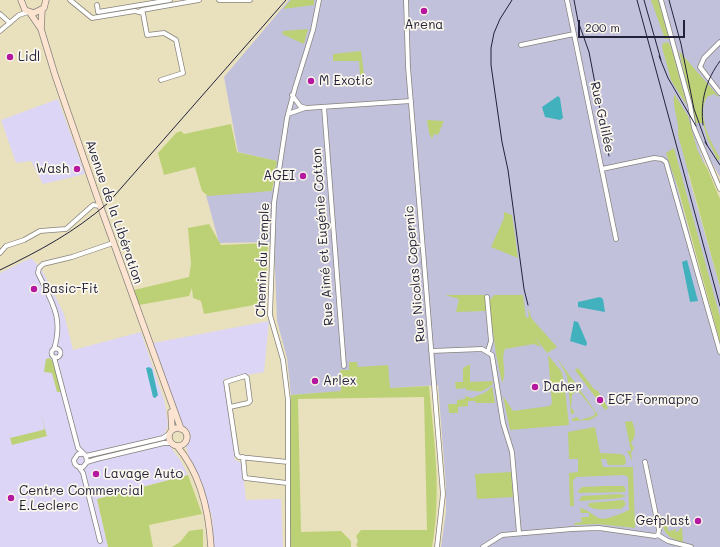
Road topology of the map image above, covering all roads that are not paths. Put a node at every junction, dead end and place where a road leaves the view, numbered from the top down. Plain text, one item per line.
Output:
1 (70, 0) edge
2 (135, 0) edge
3 (170, 0) edge
4 (199, 0) edge
5 (219, 0) edge
6 (250, 0) edge
7 (320, 0) edge
8 (406, 0) edge
9 (567, 0) edge
10 (661, 0) edge
11 (48, 1) edge
12 (20, 2) edge
13 (97, 5) dead end
14 (136, 6) junction
15 (42, 10) junction
16 (29, 12) junction
17 (139, 12) junction
18 (0, 14) edge
19 (19, 15) junction
20 (10, 24) junction
21 (41, 29) junction
22 (0, 31) edge
23 (574, 34) junction
24 (720, 42) edge
25 (521, 45) dead end
26 (161, 80) dead end
27 (720, 92) edge
28 (292, 95) junction
29 (410, 101) junction
30 (324, 107) junction
31 (306, 108) junction
32 (288, 114) junction
33 (602, 169) junction
34 (720, 190) edge
35 (98, 199) junction
36 (93, 205) junction
37 (100, 206) junction
38 (616, 239) dead end
39 (113, 243) junction
40 (0, 253) edge
41 (487, 297) dead end
42 (56, 349) junction
43 (431, 351) junction
44 (488, 351) junction
45 (720, 352) edge
46 (56, 357) junction
47 (344, 366) dead end
48 (170, 402) junction
49 (230, 407) junction
50 (181, 428) junction
51 (171, 432) junction
52 (184, 443) junction
53 (174, 444) junction
54 (78, 448) junction
55 (84, 455) junction
56 (76, 456) junction
57 (242, 457) junction
58 (288, 462) junction
59 (645, 462) dead end
60 (86, 464) junction
61 (189, 464) junction
62 (79, 467) junction
63 (83, 472) junction
64 (287, 483) junction
65 (519, 533) junction
66 (658, 535) junction
67 (100, 540) dead end
68 (211, 547) edge
69 (288, 547) edge
70 (437, 547) edge
71 (483, 547) edge
72 (692, 547) edge

1 - 17 street
2 - 14 street
3 - 14 street
4 - 17 street
5 - 6 street
7 - 28 street, Chemin du Temple
8 - 29 street, Rue Nicolas Copernic
9 - 23 street, Rue Galilée
10 - 34 street
11 - 15 main road
12 - 16 main road, Avenue de la Libération
12 - 19 street
13 - 14 street
15 - 16 main road
15 - 21 main road, Avenue de la Libération
16 - 19 street
16 - 21 main road, Avenue de la Libération
17 - 26 street
18 - 20 street
19 - 20 street
20 - 22 street
21 - 35 main road, Avenue de la Libération
23 - 25 street
23 - 33 street, Rue Galilée
24 - 27 street
28 - 31 street
28 - 32 street, Chemin du Temple
29 - 30 street
29 - 43 street, Rue Nicolas Copernic
30 - 31 street
30 - 47 street, Rue Aimé et Eugénie Cotton
31 - 32 street
32 - 58 street, Chemin du Temple
33 - 38 street, Rue Galilée
33 - 45 street
35 - 36 street
35 - 37 main road, Avenue de la Libération
36 - 37 street
36 - 40 street
37 - 39 main road, Avenue de la Libération
39 - 42 street
39 - 48 main road, Avenue de la Libération
41 - 44 street
42 - 46 street
42 - 46 street
43 - 44 street
43 - 70 street, Rue Nicolas Copernic
44 - 65 street
46 - 54 street
48 - 50 main road, Avenue de la Libération
48 - 51 main road, Avenue de la Libération
49 - 49 street
49 - 57 street
50 - 51 main road
50 - 52 main road, Avenue de la Libération
51 - 53 main road, Avenue de la Libération
51 - 55 street
52 - 53 main road
52 - 61 main road
53 - 60 street
53 - 61 main road
54 - 55 street
54 - 56 street
55 - 56 street
55 - 60 street
56 - 62 street
57 - 58 street
57 - 64 street
58 - 64 street, Chemin du Temple
59 - 66 street
60 - 62 street
60 - 63 street
61 - 68 main road
62 - 63 street
63 - 67 street
64 - 69 street, Chemin du Temple
65 - 66 street
65 - 71 street
66 - 72 street

